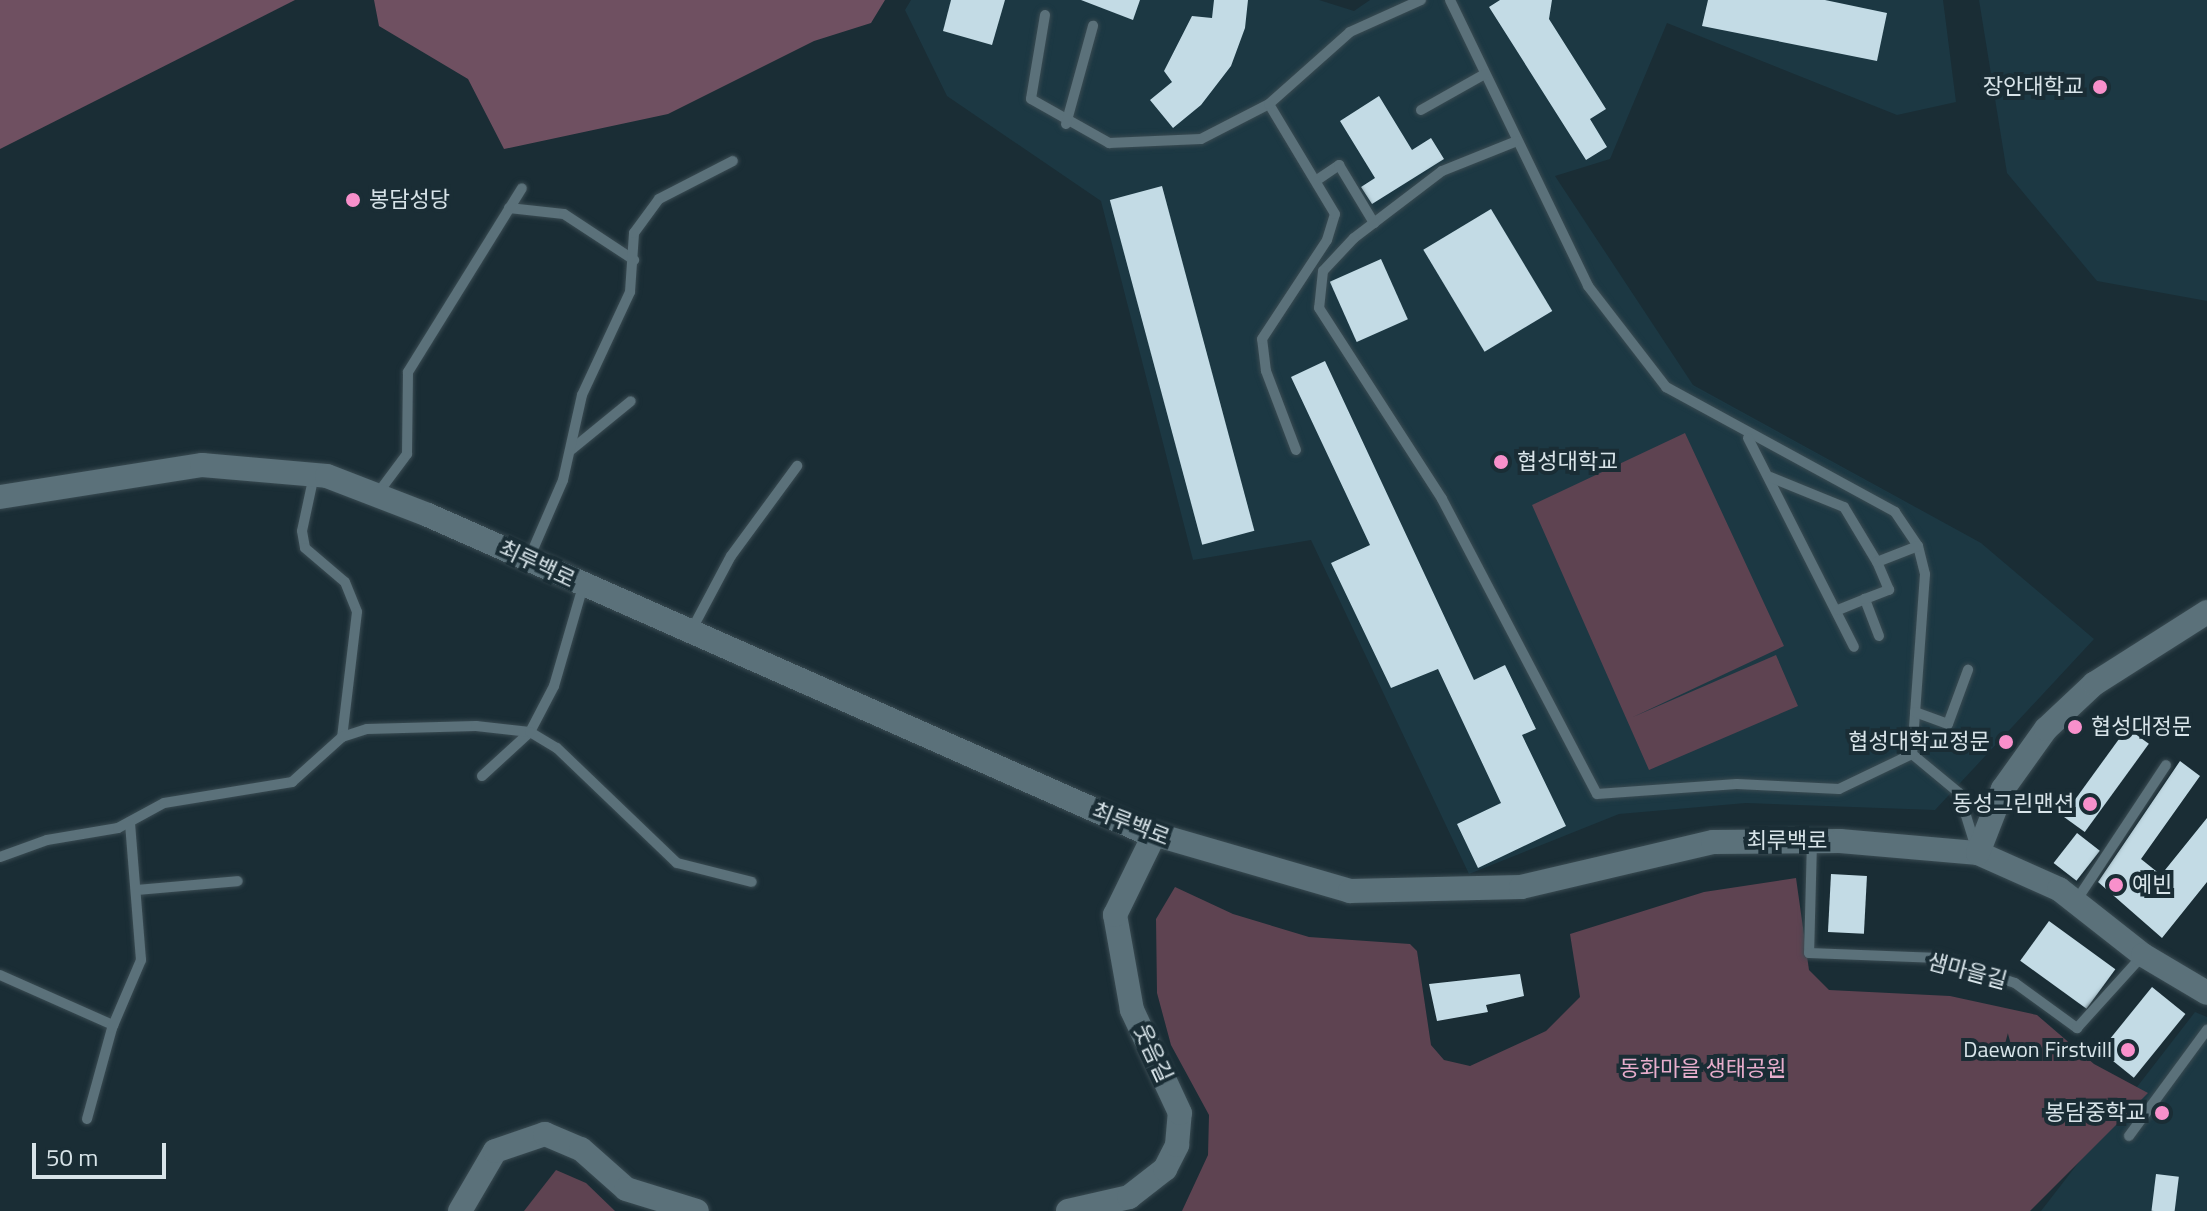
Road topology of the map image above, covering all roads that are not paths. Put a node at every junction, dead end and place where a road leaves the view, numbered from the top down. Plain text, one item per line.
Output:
1 (1421, 0) edge
2 (1450, 0) edge
3 (1045, 15) dead end
4 (1093, 26) dead end
5 (1485, 74) junction
6 (1269, 104) junction
7 (1421, 110) dead end
8 (1066, 124) junction
9 (1517, 141) junction
10 (733, 161) dead end
11 (1317, 180) junction
12 (522, 188) dead end
13 (509, 208) junction
14 (1374, 223) junction
15 (634, 260) junction
16 (631, 401) dead end
17 (1747, 436) junction
18 (570, 450) junction
19 (1296, 450) dead end
20 (797, 466) dead end
21 (314, 475) junction
22 (1770, 477) junction
23 (377, 495) junction
24 (0, 497) edge
25 (1918, 546) junction
26 (528, 561) junction
27 (1877, 562) junction
28 (583, 586) junction
29 (1865, 599) junction
30 (1838, 610) junction
31 (2207, 612) edge
32 (690, 634) junction
33 (1879, 636) dead end
34 (1854, 647) dead end
35 (1968, 670) dead end
36 (1915, 712) junction
37 (530, 732) junction
38 (342, 737) junction
39 (1912, 754) junction
40 (2166, 765) dead end
41 (482, 776) dead end
42 (130, 822) junction
43 (1154, 835) junction
44 (1812, 841) junction
45 (1978, 853) junction
46 (0, 857) edge
47 (238, 881) dead end
48 (752, 882) dead end
49 (136, 890) junction
50 (2076, 901) junction
51 (2143, 955) junction
52 (0, 975) edge
53 (2207, 993) edge
54 (113, 1025) junction
55 (2207, 1030) edge
56 (87, 1119) dead end
57 (2129, 1136) dead end
58 (460, 1211) edge
59 (697, 1211) edge
60 (1068, 1211) edge

1 - 6 lane
2 - 5 lane
3 - 8 lane
4 - 8 lane
5 - 7 lane
5 - 9 lane
6 - 8 lane
6 - 11 lane
9 - 14 lane
9 - 17 lane
10 - 15 lane
11 - 14 lane
11 - 19 lane
12 - 13 lane
13 - 15 lane
13 - 23 lane
14 - 39 lane
15 - 18 lane
16 - 18 lane
17 - 22 lane
17 - 25 lane
18 - 26 lane
20 - 32 lane
21 - 23 street, 최루백로
21 - 24 street, 최루백로
21 - 38 lane
22 - 27 lane
22 - 30 lane
23 - 26 street, 최루백로
25 - 27 lane
25 - 36 lane
26 - 28 street, 최루백로
27 - 29 lane
28 - 32 street, 최루백로
28 - 37 lane
29 - 30 lane
29 - 33 lane
30 - 34 lane
31 - 45 street
32 - 43 street, 최루백로
35 - 36 lane
36 - 39 lane
37 - 38 lane
37 - 41 lane
37 - 48 lane
38 - 42 lane
39 - 45 lane
40 - 50 lane
42 - 46 lane
42 - 49 lane
43 - 44 street, 최루백로
43 - 60 street, 웃음길
44 - 45 street, 최루백로
44 - 51 lane, 샘마을길
45 - 50 street
47 - 49 lane
49 - 54 lane
50 - 51 street
51 - 53 street
52 - 54 lane
54 - 56 lane
55 - 57 lane
58 - 59 street

